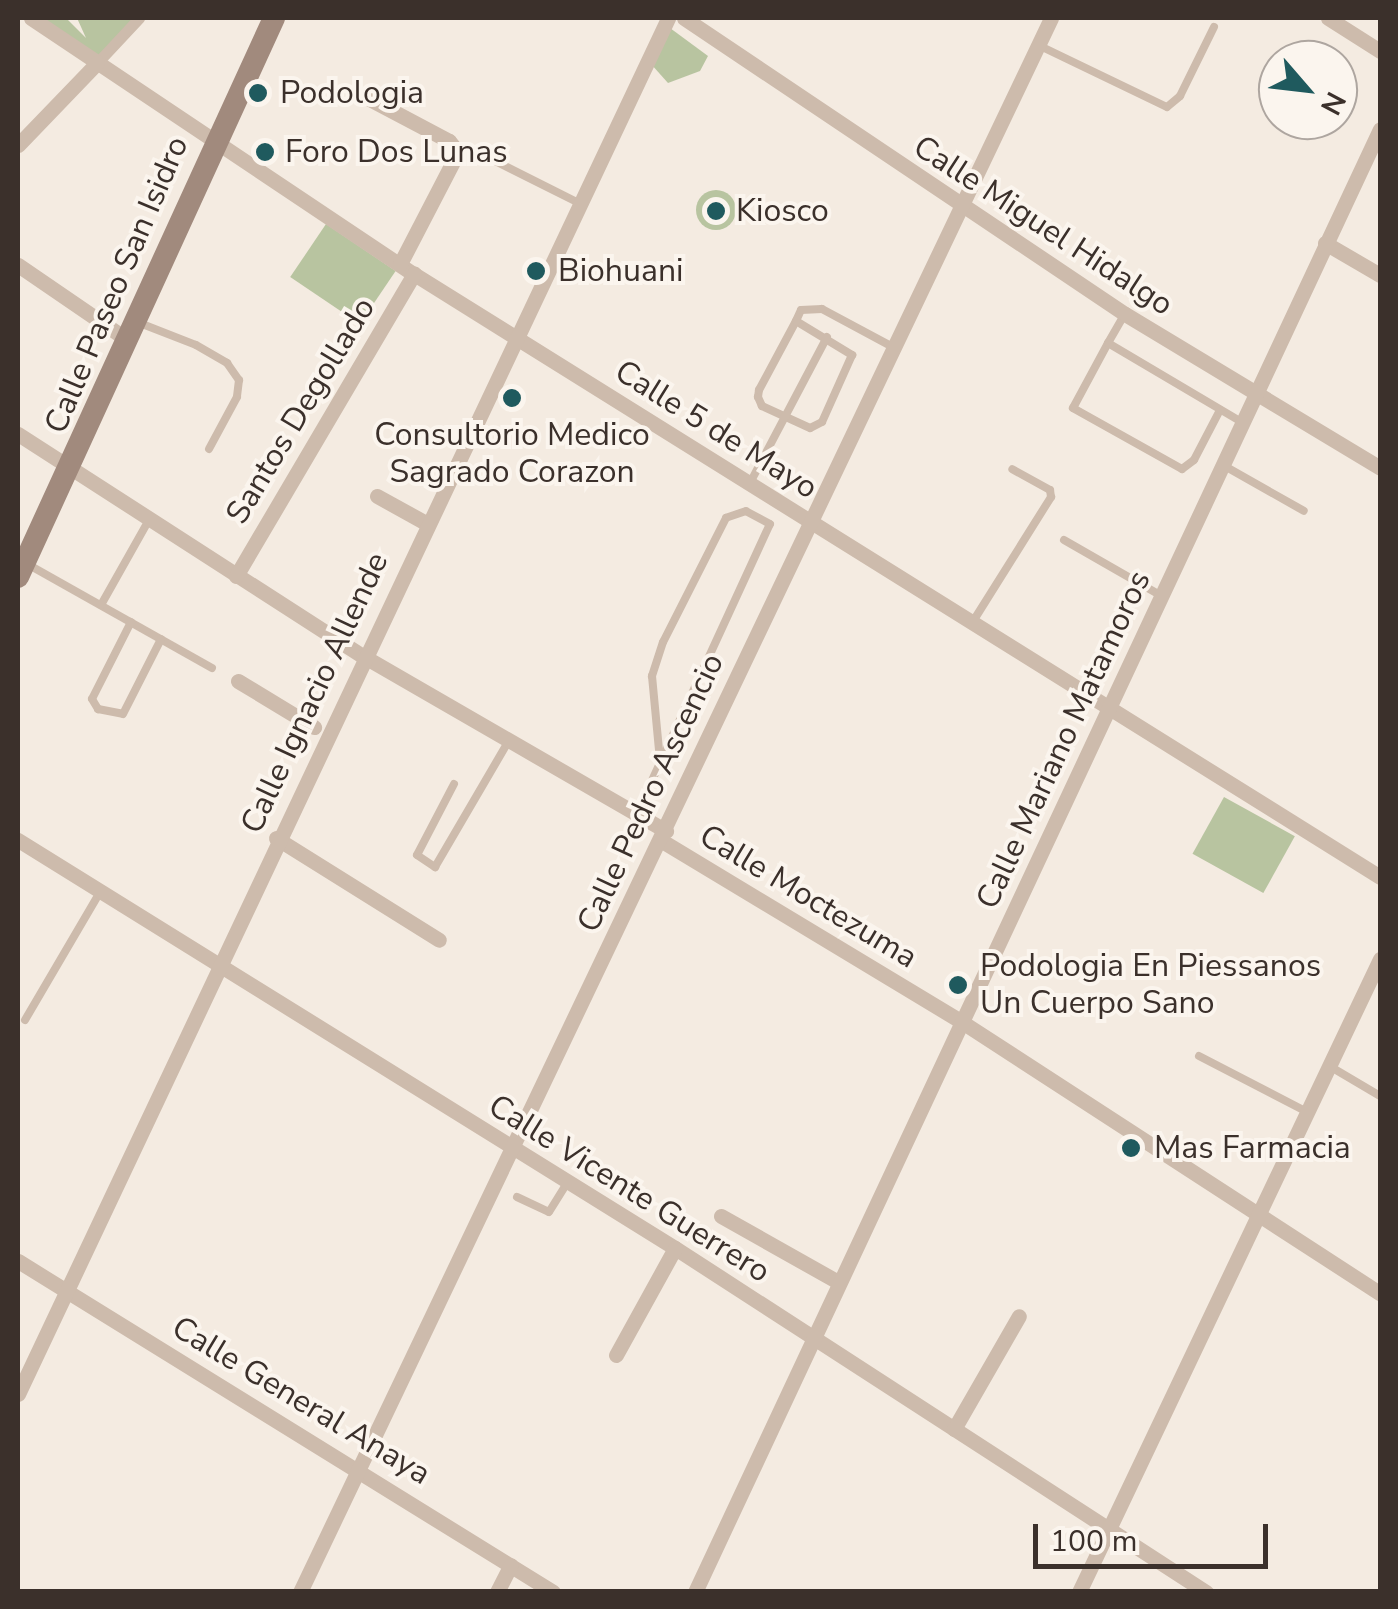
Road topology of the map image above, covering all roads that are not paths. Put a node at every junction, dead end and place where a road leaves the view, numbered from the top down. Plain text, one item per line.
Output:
1 (31, 18) edge
2 (139, 18) edge
3 (274, 18) edge
4 (668, 18) edge
5 (684, 18) edge
6 (1052, 18) edge
7 (1328, 18) edge
8 (1214, 27) dead end
9 (1038, 45) junction
10 (1380, 51) edge
11 (97, 63) junction
12 (364, 96) dead end
13 (1380, 128) edge
14 (214, 142) junction
15 (18, 145) edge
16 (494, 160) dead end
17 (578, 203) junction
18 (959, 206) junction
19 (1325, 242) junction
20 (18, 265) edge
21 (407, 269) junction
22 (1380, 282) edge
23 (1125, 314) junction
24 (796, 321) junction
25 (130, 330) junction
26 (827, 337) junction
27 (514, 338) junction
28 (1108, 343) junction
29 (892, 346) junction
30 (1253, 392) junction
31 (1220, 410) junction
32 (784, 416) junction
33 (1240, 421) junction
34 (18, 434) edge
35 (209, 449) dead end
36 (1221, 464) junction
37 (1380, 468) edge
38 (72, 469) junction
39 (1012, 469) dead end
40 (750, 483) junction
41 (377, 496) dead end
42 (782, 502) junction
43 (1304, 510) dead end
44 (150, 518) junction
45 (808, 518) junction
46 (426, 523) junction
47 (770, 524) junction
48 (1064, 540) dead end
49 (21, 570) edge
50 (236, 576) junction
51 (1160, 596) junction
52 (101, 604) junction
53 (131, 622) junction
54 (972, 623) junction
55 (162, 639) junction
56 (363, 656) junction
57 (212, 668) dead end
58 (238, 682) dead end
59 (1111, 714) junction
60 (320, 730) junction
61 (508, 742) junction
62 (660, 762) junction
63 (454, 784) dead end
64 (636, 814) junction
65 (664, 836) junction
66 (276, 838) junction
67 (18, 840) edge
68 (1380, 877) edge
69 (100, 892) junction
70 (439, 940) dead end
71 (1380, 959) edge
72 (218, 968) junction
73 (25, 1020) dead end
74 (962, 1022) junction
75 (1199, 1056) dead end
76 (1331, 1066) junction
77 (1380, 1096) edge
78 (1309, 1114) junction
79 (512, 1148) junction
80 (568, 1182) junction
81 (516, 1197) dead end
82 (721, 1216) dead end
83 (1260, 1218) junction
84 (676, 1248) junction
85 (18, 1261) edge
86 (838, 1282) junction
87 (66, 1292) junction
88 (1380, 1293) edge
89 (1018, 1316) dead end
90 (812, 1337) junction
91 (616, 1355) dead end
92 (18, 1394) edge
93 (954, 1429) junction
94 (359, 1467) junction
95 (1109, 1530) junction
96 (512, 1565) junction
97 (300, 1592) edge
98 (497, 1592) edge
99 (553, 1592) edge
100 (695, 1592) edge
101 (1080, 1592) edge
102 (1206, 1592) edge

1 - 11 street, Calle 5 de Mayo
2 - 11 street
3 - 14 main road, Calle Paseo San Isidro
4 - 17 street, Calle Ignacio Allende
5 - 18 street, Calle Miguel Hidalgo
6 - 9 street, Calle Pedro Ascencio
7 - 10 street
8 - 9 lane
9 - 18 street, Calle Pedro Ascencio
11 - 14 street, Calle 5 de Mayo
11 - 15 street
12 - 21 street, Santos Degollado
13 - 19 street, Calle Mariano Matamoros
14 - 21 street, Calle 5 de Mayo
14 - 25 main road, Calle Paseo San Isidro
16 - 17 lane
17 - 27 street, Calle Ignacio Allende
18 - 23 street, Calle Miguel Hidalgo
18 - 29 street, Calle Pedro Ascencio
19 - 22 street
19 - 30 street, Calle Mariano Matamoros
20 - 25 street
21 - 27 street, Calle 5 de Mayo
21 - 50 street, Santos Degollado
23 - 28 lane
23 - 30 street, Calle Miguel Hidalgo
24 - 26 lane
24 - 29 lane
24 - 32 lane
25 - 35 lane
25 - 38 main road, Calle Paseo San Isidro
26 - 32 lane
26 - 32 lane
27 - 40 street, Calle 5 de Mayo
27 - 46 street, Calle Ignacio Allende
28 - 31 lane
28 - 31 lane
29 - 45 street, Calle Pedro Ascencio
30 - 33 street, Calle Mariano Matamoros
30 - 37 street, Calle Miguel Hidalgo
31 - 33 lane
32 - 40 lane
33 - 36 street, Calle Mariano Matamoros
34 - 38 street, Calle Moctezuma
36 - 43 lane
36 - 51 street, Calle Mariano Matamoros
38 - 44 street, Calle Moctezuma
38 - 49 main road, Calle Paseo San Isidro
39 - 54 lane
40 - 42 street, Calle 5 de Mayo
41 - 46 street
42 - 45 street, Calle 5 de Mayo
42 - 47 lane
44 - 50 street, Calle Moctezuma
44 - 52 lane
45 - 54 street, Calle 5 de Mayo
45 - 65 street, Calle Pedro Ascencio
46 - 56 street, Calle Ignacio Allende
47 - 62 lane
47 - 62 lane
48 - 51 lane
49 - 52 lane
50 - 56 street, Calle Moctezuma
51 - 59 street, Calle Mariano Matamoros
52 - 53 lane
53 - 55 lane
53 - 55 lane
54 - 59 street, Calle 5 de Mayo
55 - 57 lane
56 - 60 street, Calle Ignacio Allende
56 - 61 street, Calle Moctezuma
58 - 60 street
59 - 68 street, Calle 5 de Mayo
59 - 74 street, Calle Mariano Matamoros
60 - 66 street, Calle Ignacio Allende
61 - 63 lane
61 - 64 street, Calle Moctezuma
62 - 64 lane
64 - 65 street, Calle Moctezuma
65 - 74 street, Calle Moctezuma
65 - 79 street, Calle Pedro Ascencio
66 - 70 street
66 - 72 street, Calle Ignacio Allende
67 - 69 street, Calle Vicente Guerrero
69 - 72 street, Calle Vicente Guerrero
69 - 73 lane
71 - 76 street
72 - 79 street, Calle Vicente Guerrero
72 - 87 street, Calle Ignacio Allende
74 - 83 street, Calle Moctezuma
74 - 86 street, Calle Mariano Matamoros
75 - 78 lane
76 - 77 lane
76 - 78 street
78 - 83 street
79 - 80 street, Calle Vicente Guerrero
79 - 94 street, Calle Pedro Ascencio
80 - 81 lane
80 - 84 street, Calle Vicente Guerrero
82 - 86 street
83 - 88 street, Calle Moctezuma
83 - 95 street
84 - 90 street, Calle Vicente Guerrero
84 - 91 street
85 - 87 street, Calle General Anaya
86 - 90 street, Calle Mariano Matamoros
87 - 92 street, Calle Ignacio Allende
87 - 94 street, Calle General Anaya
89 - 93 street
90 - 93 street, Calle Vicente Guerrero
90 - 100 street, Calle Mariano Matamoros
93 - 95 street, Calle Vicente Guerrero
94 - 96 street, Calle General Anaya
94 - 97 street, Calle Pedro Ascencio
95 - 101 street
95 - 102 street, Calle Vicente Guerrero
96 - 98 street
96 - 99 street, Calle General Anaya

